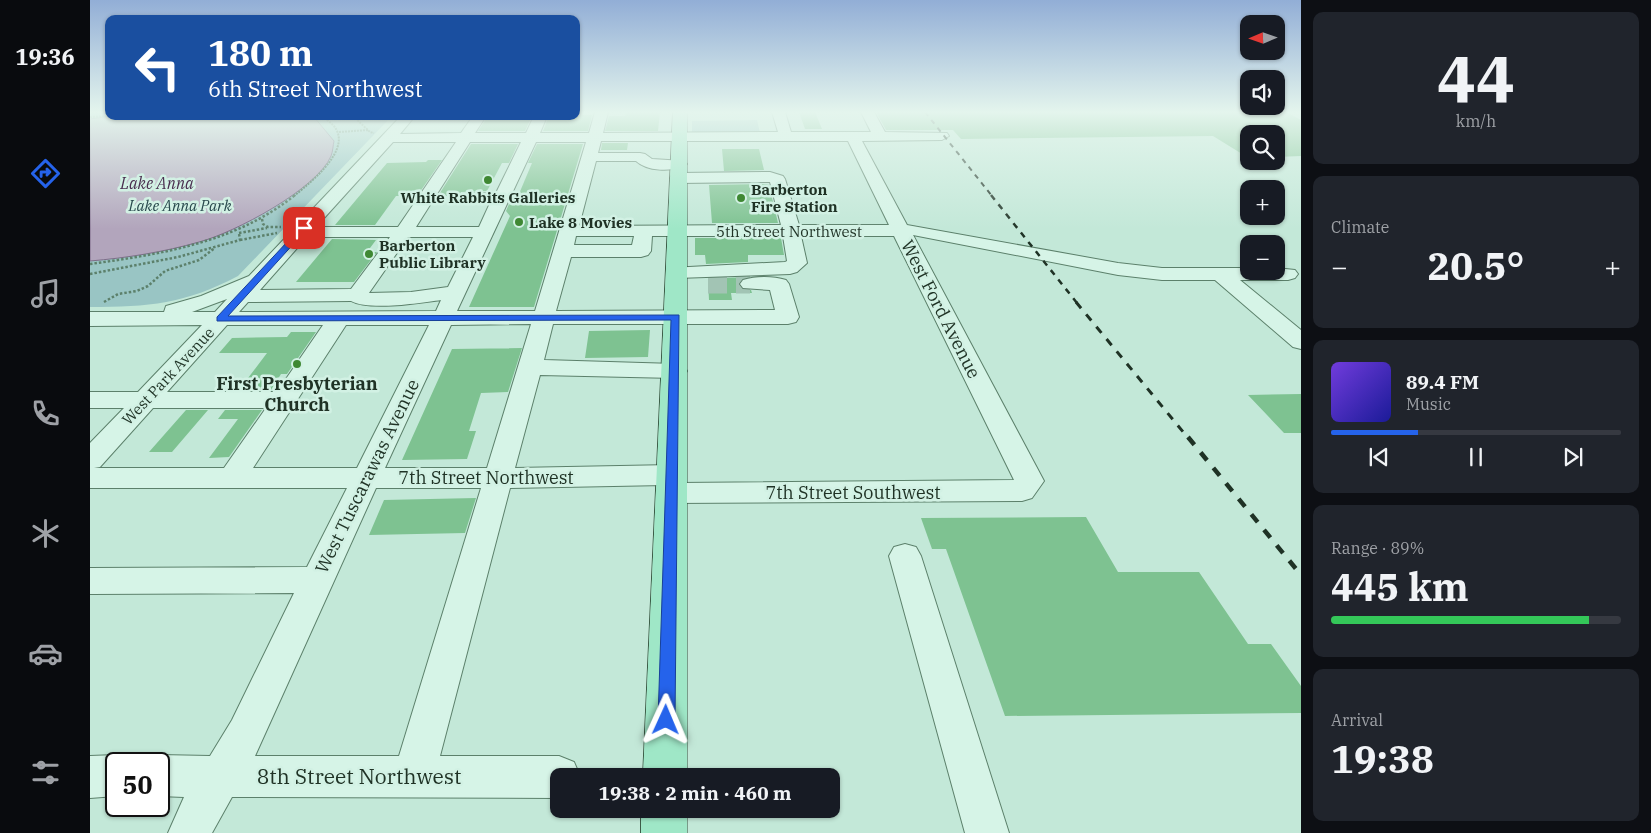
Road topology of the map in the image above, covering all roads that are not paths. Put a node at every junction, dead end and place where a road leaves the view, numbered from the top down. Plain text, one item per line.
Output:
1 (382, 151) edge
2 (442, 151) edge
3 (446, 151) edge
4 (524, 151) edge
5 (592, 151) edge
6 (678, 151) edge
7 (860, 151) edge
8 (441, 155) junction
9 (590, 157) junction
10 (710, 167) dead end
11 (679, 170) junction
12 (466, 198) dead end
13 (502, 198) junction
14 (901, 230) junction
15 (644, 231) junction
16 (677, 231) junction
17 (791, 231) junction
18 (292, 232) junction
19 (403, 232) junction
20 (486, 232) junction
21 (569, 232) junction
22 (564, 251) junction
23 (1220, 274) junction
24 (1288, 274) dead end
25 (259, 278) junction
26 (677, 278) junction
27 (708, 284) tunnel mouth
28 (750, 284) tunnel mouth
29 (357, 295) junction
30 (242, 296) junction
31 (450, 304) junction
32 (95, 312) edge
33 (544, 317) junction
34 (676, 317) junction
35 (340, 318) junction
36 (144, 319) junction
37 (220, 319) junction
38 (1301, 342) edge
39 (530, 367) junction
40 (675, 371) junction
41 (90, 400) edge
42 (146, 400) junction
43 (285, 400) junction
44 (90, 460) edge
45 (90, 478) edge
46 (232, 478) junction
47 (366, 478) junction
48 (499, 478) junction
49 (1029, 481) joint
50 (672, 484) junction
51 (905, 556) dead end
52 (317, 580) junction
53 (90, 581) edge
54 (665, 768) edge
55 (221, 775) junction
56 (105, 776) edge
57 (170, 776) edge
58 (414, 776) junction
59 (90, 777) edge
60 (550, 777) edge
61 (664, 818) edge
62 (190, 833) edge
63 (664, 833) edge
64 (987, 833) edge

1 - 18 street, West Park Avenue
2 - 8 street
3 - 8 street
4 - 13 street, West Tuscarawas Avenue
5 - 9 street
6 - 11 main road
7 - 14 street, West Ford Avenue
8 - 19 street
9 - 11 street
9 - 21 street
10 - 11 street
11 - 16 main road
11 - 17 street
12 - 13 street
13 - 20 street, West Tuscarawas Avenue
14 - 17 street, 5th Street Northwest
14 - 23 street, 5th Street Northwest
14 - 49 street, West Ford Avenue
15 - 16 street, 5th Street Northwest
15 - 21 street, 5th Street Northwest
15 - 22 street
16 - 17 street, 5th Street Northwest
16 - 26 main road
17 - 26 street
18 - 19 street
18 - 25 street, West Park Avenue
19 - 20 street
19 - 29 street
20 - 31 street, West Tuscarawas Avenue
21 - 22 street
22 - 33 street
23 - 24 street, 5th Street Northwest
23 - 38 street
25 - 30 street, West Park Avenue
25 - 36 street
26 - 27 street
26 - 34 main road
28 - 34 street
29 - 30 street
29 - 31 street
30 - 37 street, West Park Avenue
31 - 33 street
31 - 35 street
31 - 47 street, West Tuscarawas Avenue
32 - 36 street
33 - 34 street
33 - 39 street
34 - 40 main road
35 - 37 street
35 - 43 street
36 - 37 street
37 - 42 street, West Park Avenue
39 - 40 street
39 - 48 street
40 - 50 main road
41 - 42 street
42 - 43 street
42 - 44 street, West Park Avenue
43 - 46 street
45 - 46 street, 7th Street Northwest
46 - 47 street, 7th Street Northwest
47 - 48 street, 7th Street Northwest
47 - 52 street, West Tuscarawas Avenue
48 - 50 street, 7th Street Northwest
48 - 58 street
49 - 50 street, 7th Street Southwest
50 - 54 main road
51 - 64 street
52 - 53 street
52 - 55 street, West Tuscarawas Avenue
55 - 57 street, 8th Street Northwest
55 - 58 street, 8th Street Northwest
55 - 62 street, West Tuscarawas Avenue
56 - 59 street
58 - 60 street, 8th Street Northwest
61 - 63 main road

